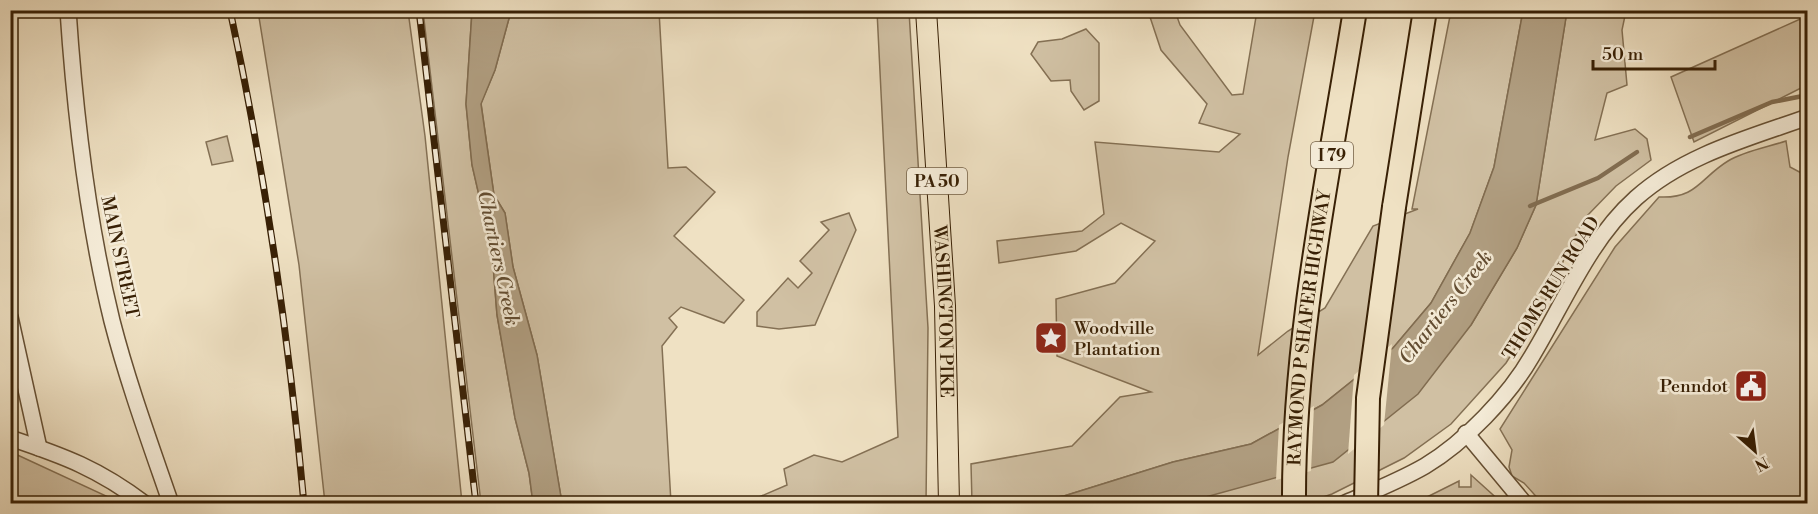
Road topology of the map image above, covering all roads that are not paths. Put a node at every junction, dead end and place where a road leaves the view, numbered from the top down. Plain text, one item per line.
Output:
1 (68, 10) edge
2 (926, 10) edge
3 (1355, 10) edge
4 (1425, 10) edge
5 (1808, 117) edge
6 (10, 316) edge
7 (1466, 433) junction
8 (10, 438) edge
9 (39, 448) junction
10 (145, 504) edge
11 (171, 504) edge
12 (949, 504) edge
13 (1294, 504) edge
14 (1343, 504) edge
15 (1366, 504) edge
16 (1524, 504) edge

1 - 11 street, MAIN STREET
2 - 12 main road, WASHINGTON PIKE / PA 50
3 - 13 highway, RAYMOND P SHAFER HIGHWAY / I 79
4 - 15 highway, bridge
5 - 7 street, THOMS RUN ROAD
6 - 9 street
7 - 14 street, THOMS RUN ROAD
7 - 16 street
8 - 9 street
9 - 10 street

